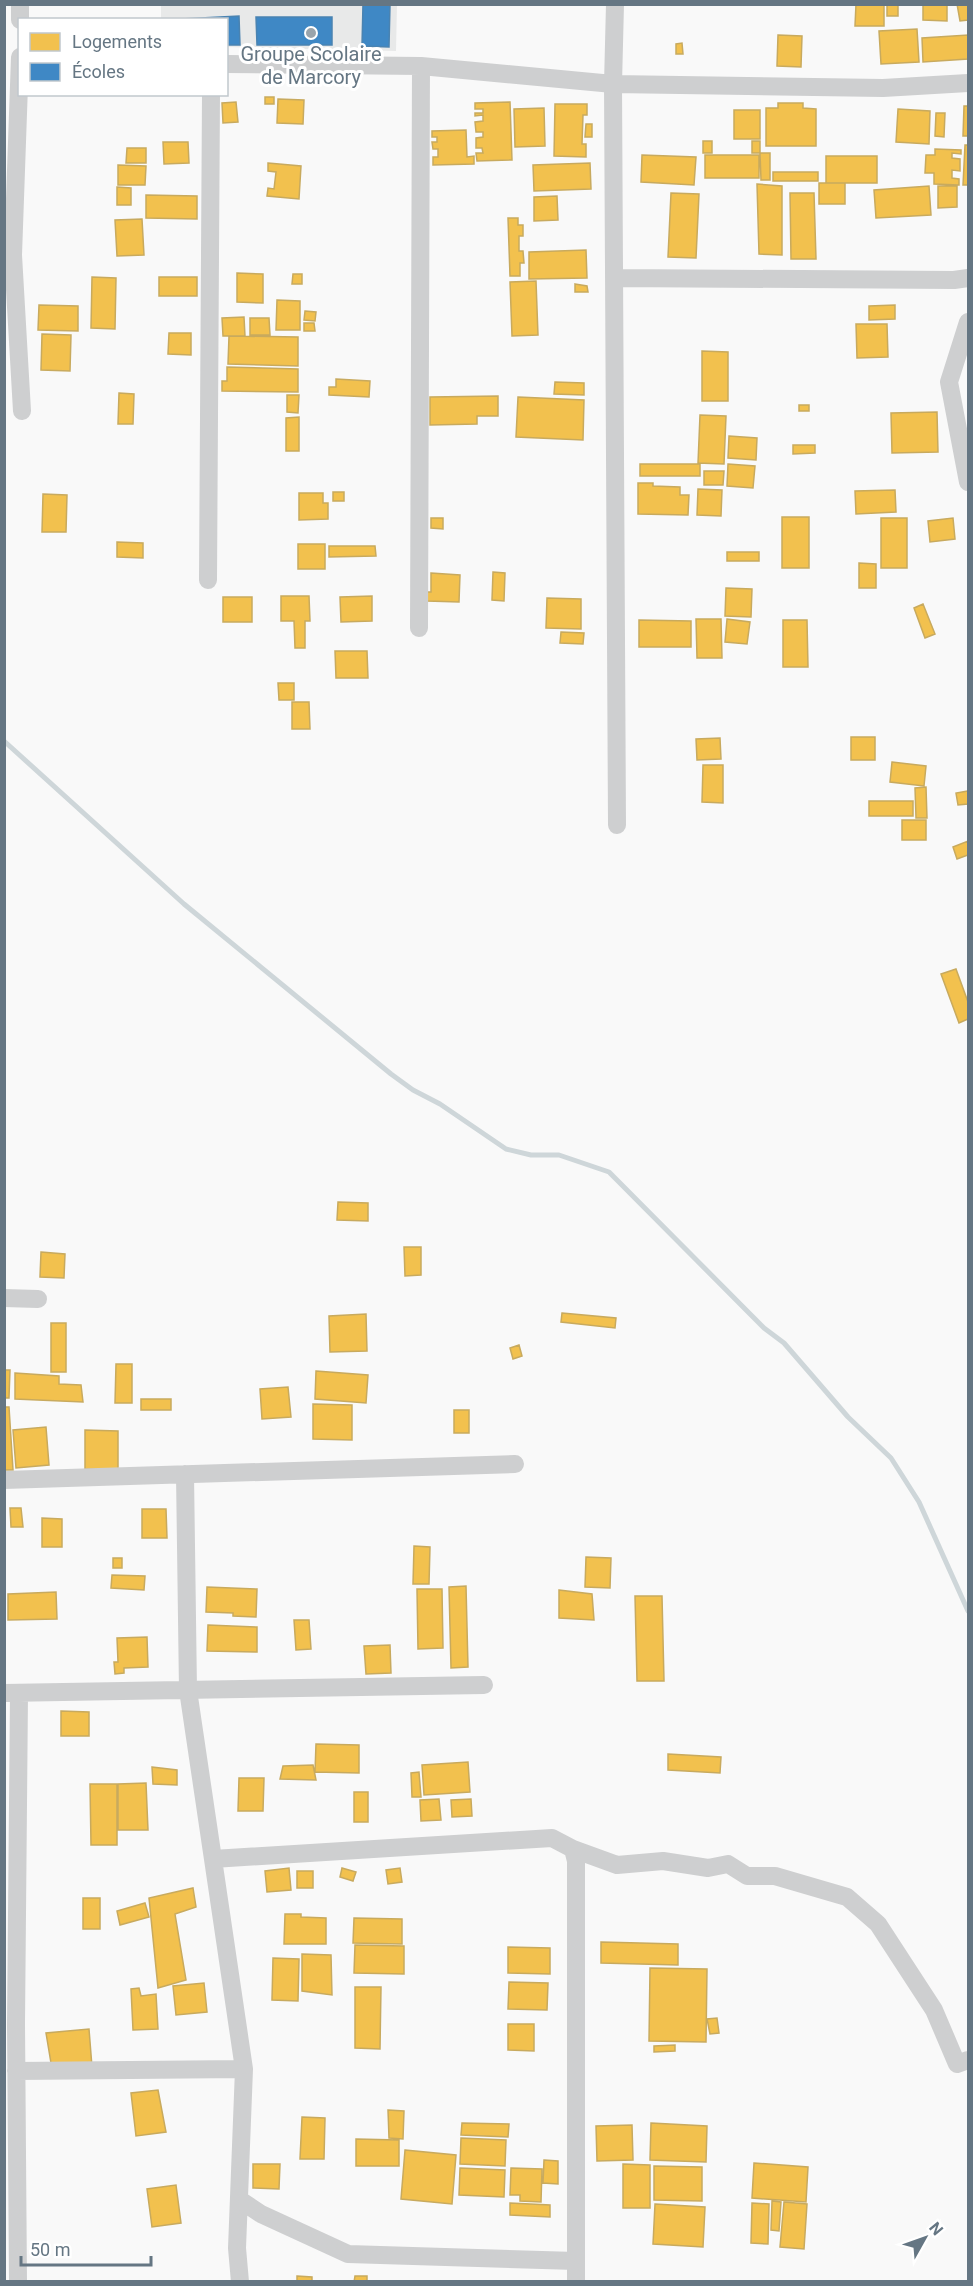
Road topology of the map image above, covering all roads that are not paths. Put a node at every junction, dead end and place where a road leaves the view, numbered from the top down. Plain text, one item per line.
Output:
1 (615, 4) edge
2 (228, 64) edge
3 (421, 66) junction
4 (969, 83) edge
5 (613, 84) junction
6 (18, 90) edge
7 (211, 96) edge
8 (8, 255) edge
9 (615, 278) junction
10 (969, 278) edge
11 (969, 322) edge
12 (22, 411) dead end
13 (969, 482) edge
14 (208, 580) dead end
15 (419, 628) dead end
16 (617, 825) dead end
17 (4, 1298) edge
18 (38, 1299) dead end
19 (515, 1464) dead end
20 (185, 1474) junction
21 (4, 1480) edge
22 (484, 1685) dead end
23 (188, 1690) junction
24 (12, 1693) edge
25 (573, 1849) junction
26 (213, 1859) junction
27 (10, 2024) edge
28 (969, 2060) edge
29 (244, 2069) junction
30 (16, 2071) junction
31 (240, 2200) junction
32 (576, 2262) junction
33 (18, 2282) edge
34 (240, 2282) edge
35 (576, 2282) edge

1 - 5 street
2 - 3 street
3 - 5 street
3 - 15 street
4 - 5 street
5 - 9 street
6 - 8 street
7 - 14 street
8 - 12 street
9 - 10 street
9 - 16 street
11 - 13 street
17 - 18 street
19 - 20 street
20 - 21 street
20 - 23 street
22 - 23 street
23 - 24 street
23 - 26 street
24 - 27 street
25 - 26 street
25 - 28 street
25 - 32 street
26 - 29 street
27 - 30 street
29 - 30 street
29 - 31 street
30 - 33 street
31 - 32 street
31 - 34 street
32 - 35 street

